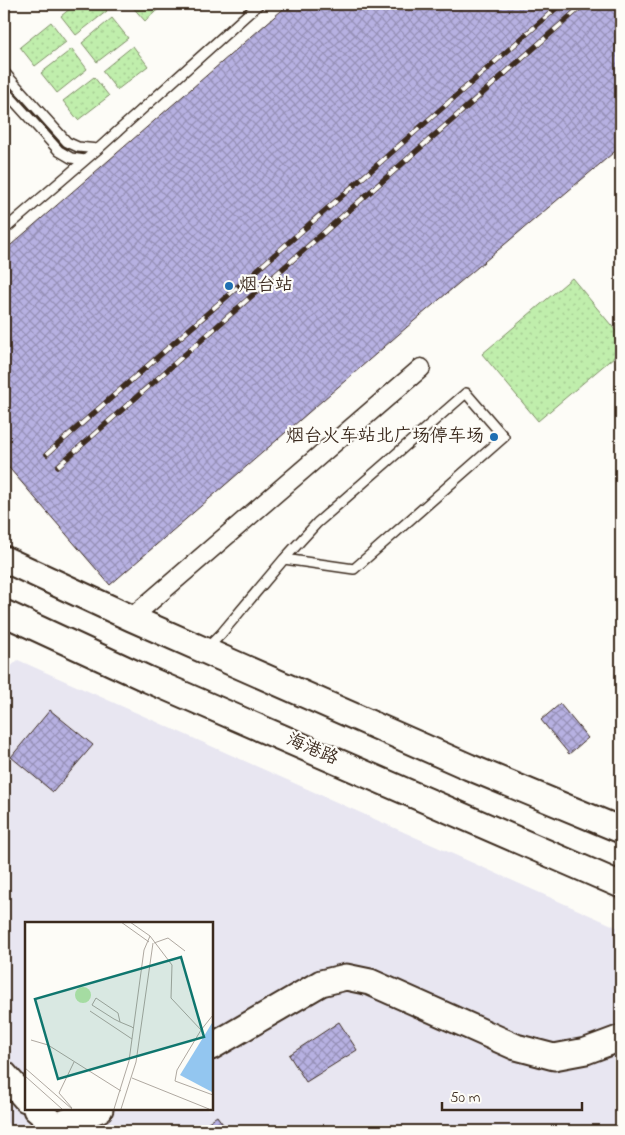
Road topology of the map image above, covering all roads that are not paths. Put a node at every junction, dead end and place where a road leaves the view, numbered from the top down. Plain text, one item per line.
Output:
1 (259, 4) edge
2 (4, 72) edge
3 (4, 90) edge
4 (98, 148) junction
5 (85, 160) junction
6 (4, 230) edge
7 (421, 368) dead end
8 (4, 559) edge
9 (284, 560) junction
10 (4, 613) edge
11 (131, 618) junction
12 (204, 650) junction
13 (621, 830) edge
14 (621, 885) edge
15 (621, 1038) edge
16 (212, 1046) edge
17 (4, 1074) edge
18 (25, 1098) edge
19 (37, 1110) edge
20 (98, 1110) edge
21 (58, 1129) edge

1 - 4 lane
2 - 4 lane
3 - 5 lane
4 - 5 lane
5 - 6 lane
7 - 11 street
8 - 11 main road
9 - 9 lane
9 - 12 lane
10 - 14 main road, 海港路
11 - 12 main road
12 - 13 main road
15 - 16 main road
17 - 18 main road
19 - 21 main road
20 - 21 main road

